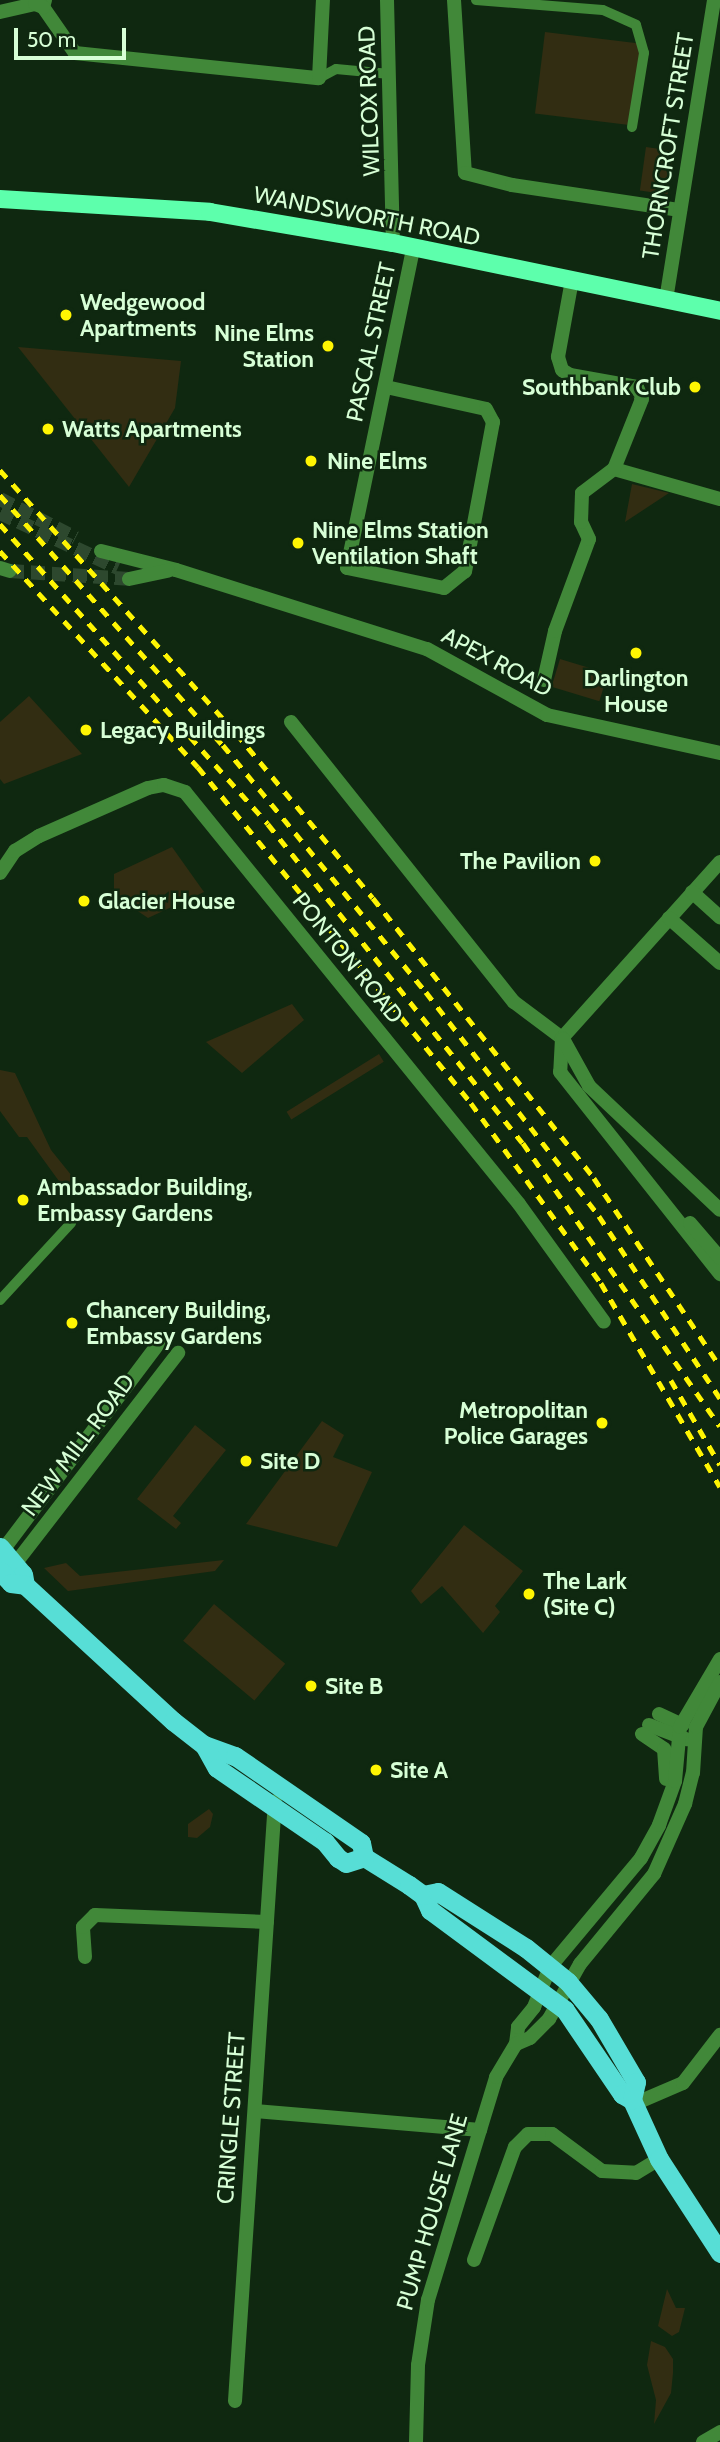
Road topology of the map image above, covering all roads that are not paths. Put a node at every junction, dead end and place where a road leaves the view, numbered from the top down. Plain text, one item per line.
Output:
1 (323, 0) edge
2 (387, 0) edge
3 (454, 0) edge
4 (476, 0) edge
5 (715, 0) edge
6 (44, 3) edge
7 (0, 12) edge
8 (390, 74) junction
9 (319, 78) junction
10 (632, 127) dead end
11 (0, 199) edge
12 (680, 210) junction
13 (393, 243) junction
14 (413, 248) junction
15 (572, 280) junction
16 (666, 300) junction
17 (720, 311) edge
18 (386, 387) junction
19 (614, 469) junction
20 (720, 499) edge
21 (101, 551) dead end
22 (118, 568) tunnel mouth
23 (176, 570) junction
24 (130, 579) tunnel mouth
25 (544, 680) dead end
26 (291, 722) dead end
27 (720, 753) edge
28 (720, 862) edge
29 (0, 873) edge
30 (692, 892) junction
31 (720, 917) edge
32 (669, 918) junction
33 (720, 963) edge
34 (562, 1038) junction
35 (666, 1208) junction
36 (720, 1210) edge
37 (71, 1223) dead end
38 (720, 1258) edge
39 (720, 1274) edge
40 (0, 1300) edge
41 (604, 1322) dead end
42 (160, 1342) dead end
43 (178, 1353) dead end
44 (5, 1558) edge
45 (720, 1658) edge
46 (720, 1682) edge
47 (687, 1732) junction
48 (282, 1802) junction
49 (659, 1825) junction
50 (423, 1895) junction
51 (267, 1922) junction
52 (85, 1957) dead end
53 (550, 1967) junction
54 (568, 1982) junction
55 (549, 1997) junction
56 (720, 2035) edge
57 (633, 2102) junction
58 (255, 2111) junction
59 (480, 2130) junction
60 (654, 2163) junction
61 (720, 2250) edge
62 (474, 2260) dead end
63 (234, 2401) dead end
64 (720, 2432) edge
65 (416, 2442) edge
66 (703, 2442) edge

1 - 9 street
2 - 8 street, WILCOX ROAD
3 - 12 street
4 - 10 street
5 - 12 street, THORNCROFT STREET
6 - 7 street
6 - 9 street
8 - 9 street
8 - 13 street, WILCOX ROAD
11 - 13 main road, WANDSWORTH ROAD
12 - 16 street, THORNCROFT STREET
13 - 14 main road, WANDSWORTH ROAD
14 - 15 main road, WANDSWORTH ROAD
14 - 18 street, PASCAL STREET
15 - 16 main road, WANDSWORTH ROAD
15 - 19 street
16 - 17 main road, WANDSWORTH ROAD
18 - 18 street, PASCAL STREET
19 - 20 street
19 - 25 street
21 - 23 street
22 - 23 street
23 - 24 street
23 - 27 street, APEX ROAD
26 - 34 street
28 - 30 street
29 - 41 street, PONTON ROAD
30 - 31 street
30 - 32 street
32 - 33 street
32 - 34 street
34 - 35 street
34 - 36 street
35 - 38 street
35 - 39 street
37 - 40 street
42 - 44 street, NEW MILL ROAD
43 - 44 street, NEW MILL ROAD
44 - 48 highway
45 - 47 street
46 - 47 street
47 - 49 street
47 - 49 street
47 - 54 street
48 - 50 highway
48 - 51 street, CRINGLE STREET
49 - 53 street
50 - 53 highway
50 - 55 highway
51 - 52 street
51 - 58 street, CRINGLE STREET
53 - 54 highway
53 - 55 street
54 - 55 street
54 - 57 highway
55 - 57 highway
55 - 59 street, PUMP HOUSE LANE
56 - 57 street
57 - 60 highway
58 - 59 street
58 - 63 street, CRINGLE STREET
59 - 65 street, PUMP HOUSE LANE
60 - 61 highway
60 - 62 street
64 - 66 street

